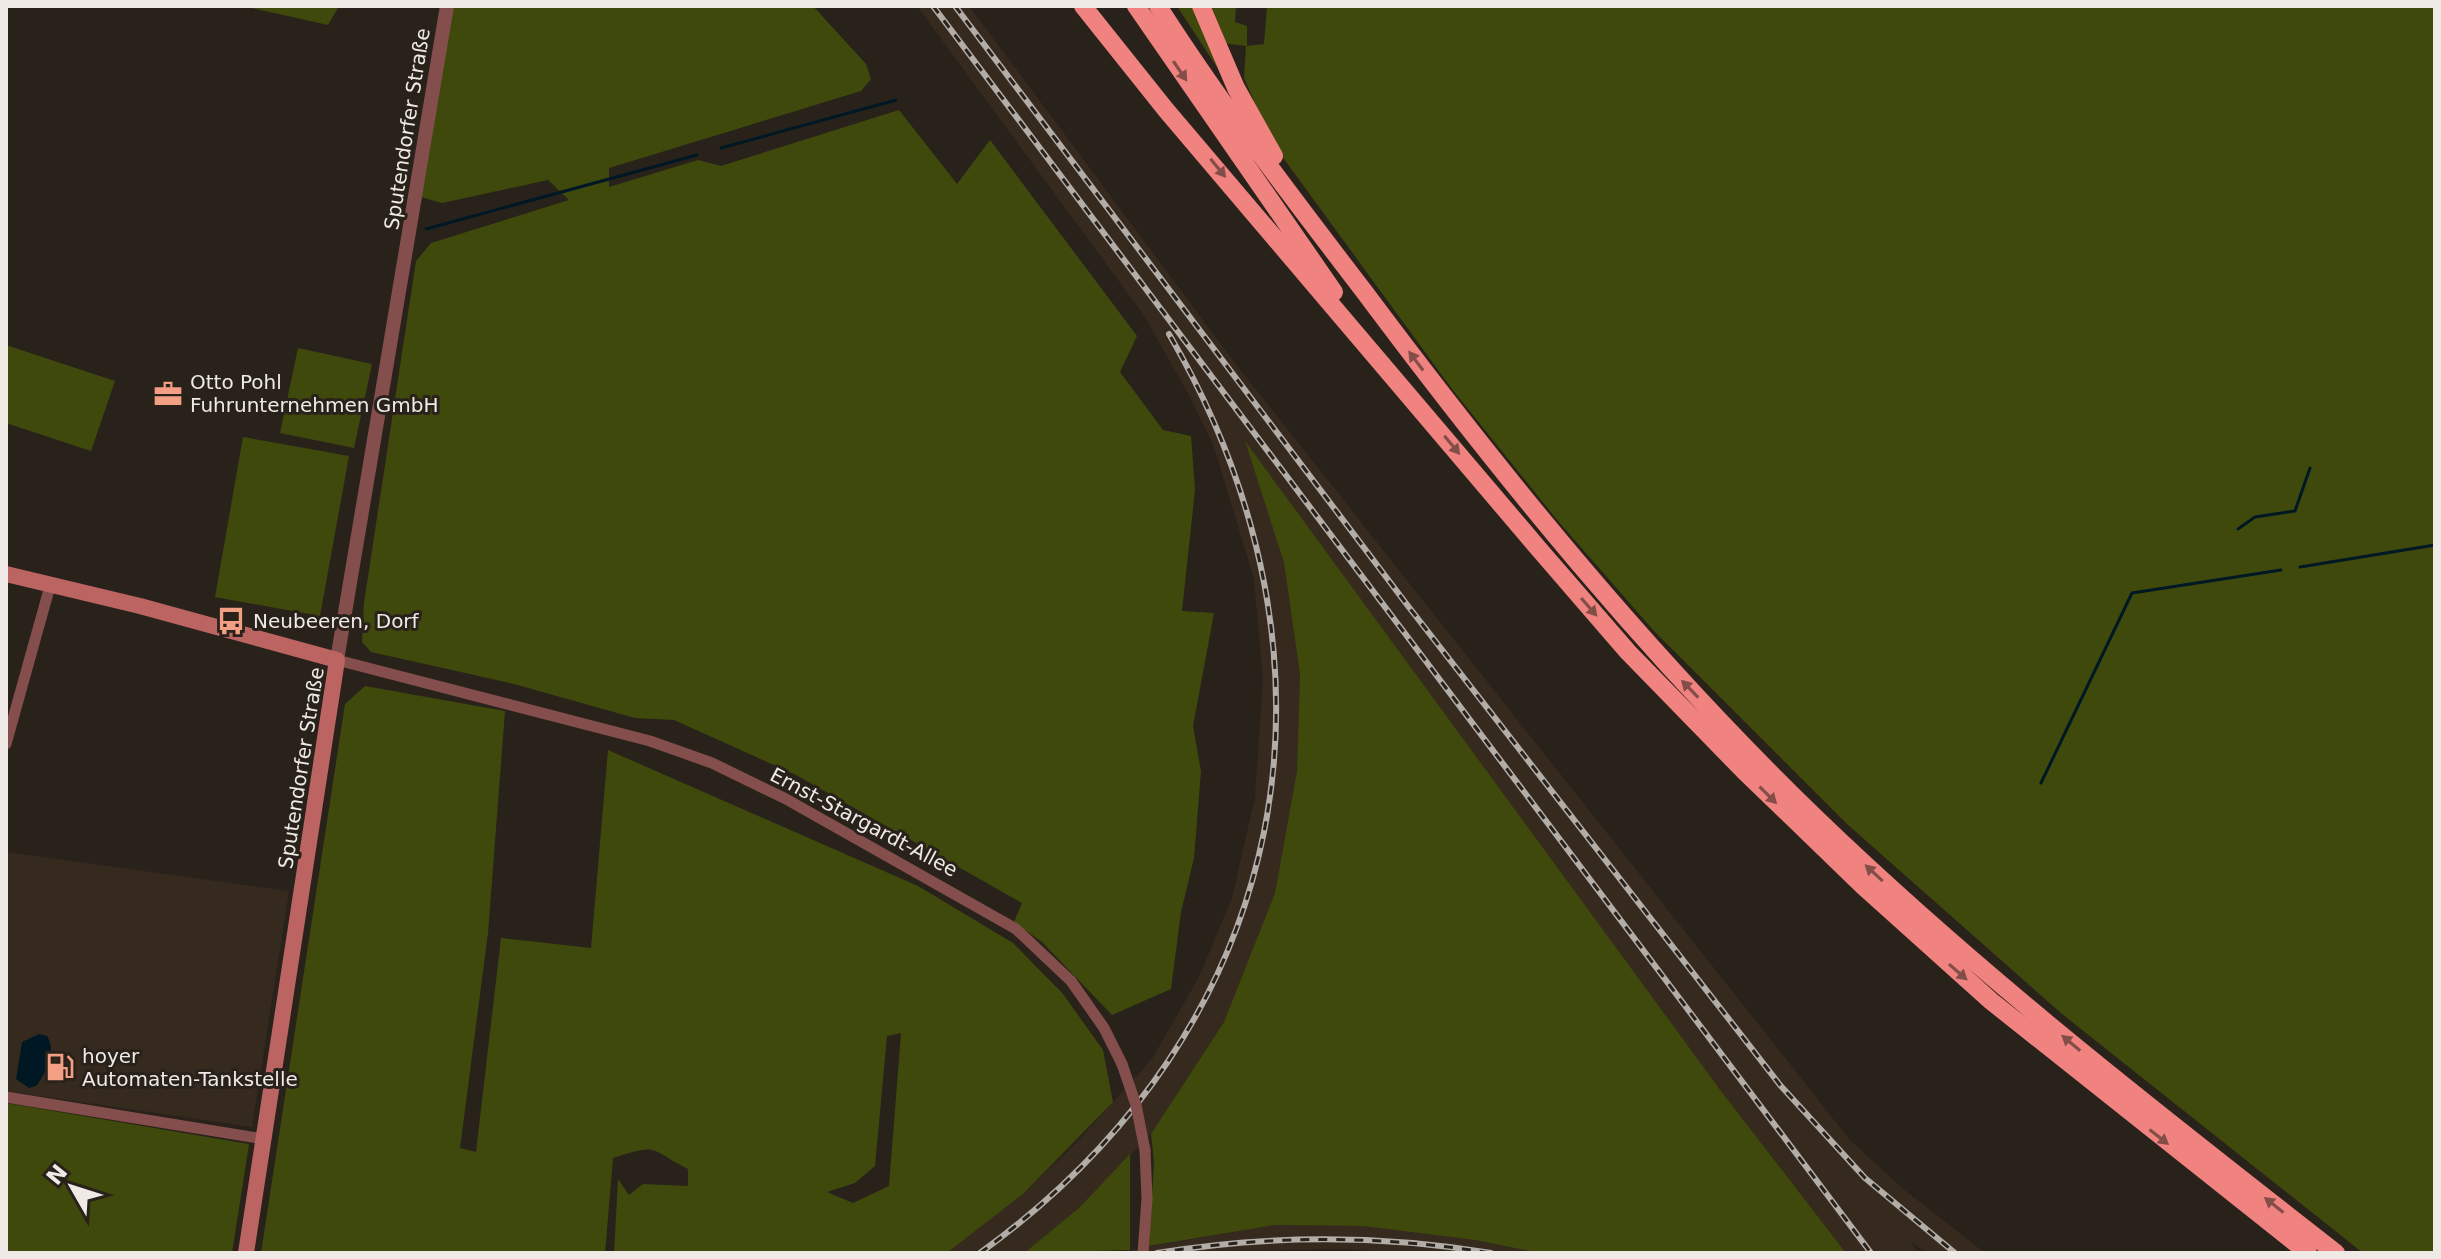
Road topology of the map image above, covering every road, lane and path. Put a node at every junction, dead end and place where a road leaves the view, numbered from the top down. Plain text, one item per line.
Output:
1 (447, 6) edge
2 (1136, 6) edge
3 (1158, 6) edge
4 (1201, 6) edge
5 (1083, 7) edge
6 (1308, 218) junction
7 (1402, 385) junction
8 (6, 574) edge
9 (50, 586) junction
10 (337, 660) junction
11 (6, 744) edge
12 (6, 1097) edge
13 (264, 1139) junction
14 (246, 1253) edge
15 (1143, 1253) edge
16 (2308, 1253) edge
17 (2336, 1253) edge

1 - 10 street, Sputendorfer Straße
2 -> 7 highway
3 - 6 highway
4 - 6 highway
5 -> 7 highway
17 -> 6 highway
7 -> 16 highway
8 - 9 main road
9 - 10 main road
9 - 11 street
10 - 13 main road, Sputendorfer Straße
10 - 15 street, Ernst-Stargardt-Allee, bridge
12 - 13 street
13 - 14 main road, Sputendorfer Straße

